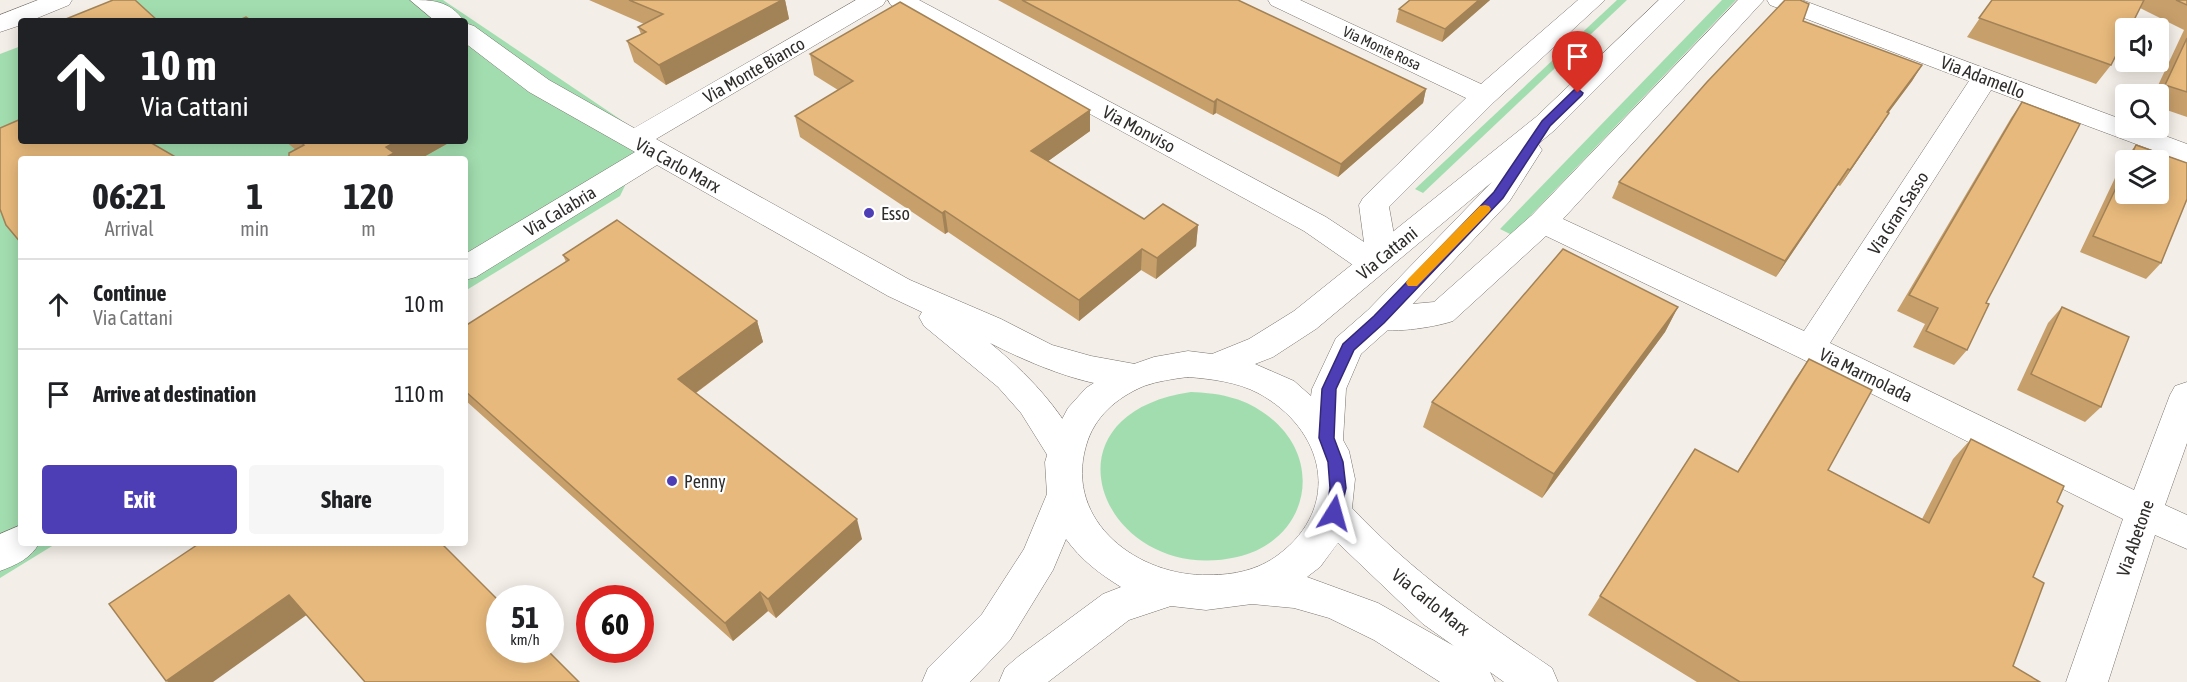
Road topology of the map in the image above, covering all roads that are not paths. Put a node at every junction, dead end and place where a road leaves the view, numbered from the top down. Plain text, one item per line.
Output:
1 (60, 0) edge
2 (422, 0) edge
3 (874, 0) edge
4 (900, 0) edge
5 (1280, 0) edge
6 (1593, 0) edge
7 (1673, 0) edge
8 (1752, 0) edge
9 (1779, 0) edge
10 (447, 18) edge
11 (0, 24) edge
12 (468, 34) edge
13 (1985, 78) junction
14 (1485, 96) junction
15 (1546, 123) junction
16 (644, 146) junction
17 (2187, 154) edge
18 (1543, 222) junction
19 (1378, 260) junction
20 (468, 267) edge
21 (899, 288) junction
22 (1379, 319) junction
23 (1810, 348) junction
24 (1216, 366) junction
25 (1134, 375) junction
26 (2187, 395) edge
27 (1326, 438) junction
28 (1064, 451) junction
29 (1065, 495) junction
30 (2144, 512) junction
31 (1334, 513) junction
32 (2187, 533) edge
33 (18, 543) edge
34 (0, 554) edge
35 (1250, 587) junction
36 (1170, 589) junction
37 (943, 682) edge
38 (1020, 682) edge
39 (1474, 682) edge
40 (1537, 682) edge
41 (2087, 682) edge

1 - 11 street
2 - 10 street
3 - 16 street, Via Monte Bianco
4 - 19 street, Via Monviso
5 - 14 street, Via Monte Rosa
6 - 14 street
7 - 15 street, Via Cattani
8 - 18 street
9 - 13 street, Via Adamello
12 - 16 street, Via Carlo Marx
13 - 17 street, Via Adamello
13 - 23 street, Via Gran Sasso
14 - 19 street
15 - 19 street, Via Cattani
15 - 22 street, Via Cattani
16 - 20 street, Via Calabria
16 - 21 street, Via Carlo Marx
18 - 22 street
18 - 23 street, Via Marmolada
19 - 24 street, Via Cattani
21 - 25 street, Via Carlo Marx
21 - 28 street, Via Carlo Marx
22 - 27 street, Via Cattani
23 - 30 street, Via Marmolada
24 - 25 street, Via Carlo Marx
24 - 27 street, Via Carlo Marx
25 - 28 street, Via Carlo Marx
26 - 30 street, Via Abetone
27 - 31 street, Via Carlo Marx
28 - 29 street, Via Carlo Marx
29 - 36 street, Via Carlo Marx
29 - 37 street
30 - 32 street, Via Marmolada
30 - 41 street, Via Abetone
31 - 35 street, Via Carlo Marx
31 - 40 street, Via Carlo Marx
33 - 34 street
35 - 36 street, Via Carlo Marx
35 - 39 street, Via Carlo Marx
36 - 38 street

